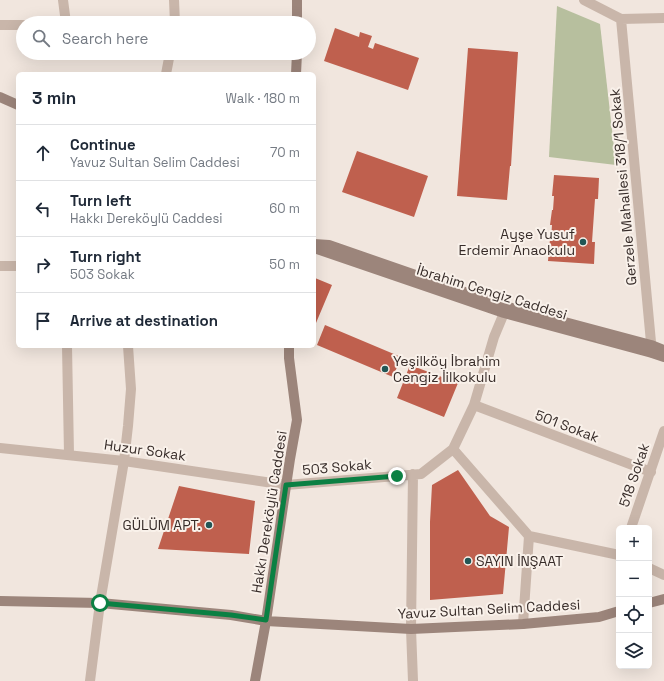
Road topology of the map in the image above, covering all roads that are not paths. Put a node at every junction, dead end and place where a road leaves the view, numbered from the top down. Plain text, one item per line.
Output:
1 (63, 0) edge
2 (174, 0) edge
3 (297, 0) edge
4 (584, 0) edge
5 (65, 16) edge
6 (175, 16) edge
7 (297, 16) edge
8 (621, 18) junction
9 (664, 18) edge
10 (0, 25) edge
11 (16, 25) edge
12 (169, 60) edge
13 (296, 60) edge
14 (166, 72) edge
15 (296, 72) edge
16 (0, 97) edge
17 (16, 103) edge
18 (316, 244) edge
19 (316, 249) edge
20 (0, 266) edge
21 (16, 266) edge
22 (505, 310) junction
23 (67, 348) edge
24 (128, 348) edge
25 (289, 348) edge
26 (652, 349) junction
27 (664, 350) edge
28 (664, 357) edge
29 (474, 405) junction
30 (664, 431) edge
31 (0, 448) edge
32 (453, 449) junction
33 (69, 454) junction
34 (124, 461) junction
35 (651, 472) junction
36 (413, 474) junction
37 (286, 485) junction
38 (632, 525) edge
39 (529, 536) junction
40 (616, 554) edge
41 (652, 569) edge
42 (664, 575) edge
43 (664, 599) edge
44 (0, 601) edge
45 (652, 602) edge
46 (100, 603) junction
47 (616, 612) edge
48 (266, 620) junction
49 (523, 624) junction
50 (411, 629) junction
51 (90, 681) edge
52 (255, 681) edge
53 (413, 681) edge

1 - 5 street
2 - 6 street
3 - 7 street
4 - 8 street
8 - 9 street
8 - 26 street, Gerzele Mahallesi 318/1 Sokak
10 - 11 street
12 - 14 street
13 - 15 street
16 - 17 street
18 - 22 street, İbrahim Cengiz Caddesi
19 - 22 street, İbrahim Cengiz Caddesi
20 - 21 street
22 - 26 street, İbrahim Cengiz Caddesi
22 - 29 street, 503 Sokak
23 - 33 street
24 - 34 street
25 - 37 street, Hakkı Dereköylü Caddesi
26 - 27 street, İbrahim Cengiz Caddesi
26 - 28 street, İbrahim Cengiz Caddesi
29 - 32 street, 503 Sokak
29 - 35 street, 501 Sokak
30 - 35 street, 518 Sokak
31 - 33 street, Huzur Sokak
32 - 36 street, 503 Sokak
32 - 39 street
33 - 34 street, Huzur Sokak
34 - 37 street, Huzur Sokak
34 - 46 street
35 - 38 street, 518 Sokak
36 - 37 street, 503 Sokak
36 - 50 street
37 - 48 street, Hakkı Dereköylü Caddesi
39 - 40 street
39 - 49 street
41 - 42 street
43 - 45 street
44 - 46 street, Yavuz Sultan Selim Caddesi
46 - 48 street, Yavuz Sultan Selim Caddesi
46 - 51 street
47 - 49 street, Yavuz Sultan Selim Caddesi
48 - 50 street, Yavuz Sultan Selim Caddesi
48 - 52 street, Hakkı Dereköylü Caddesi
49 - 50 street, Yavuz Sultan Selim Caddesi
50 - 53 street

